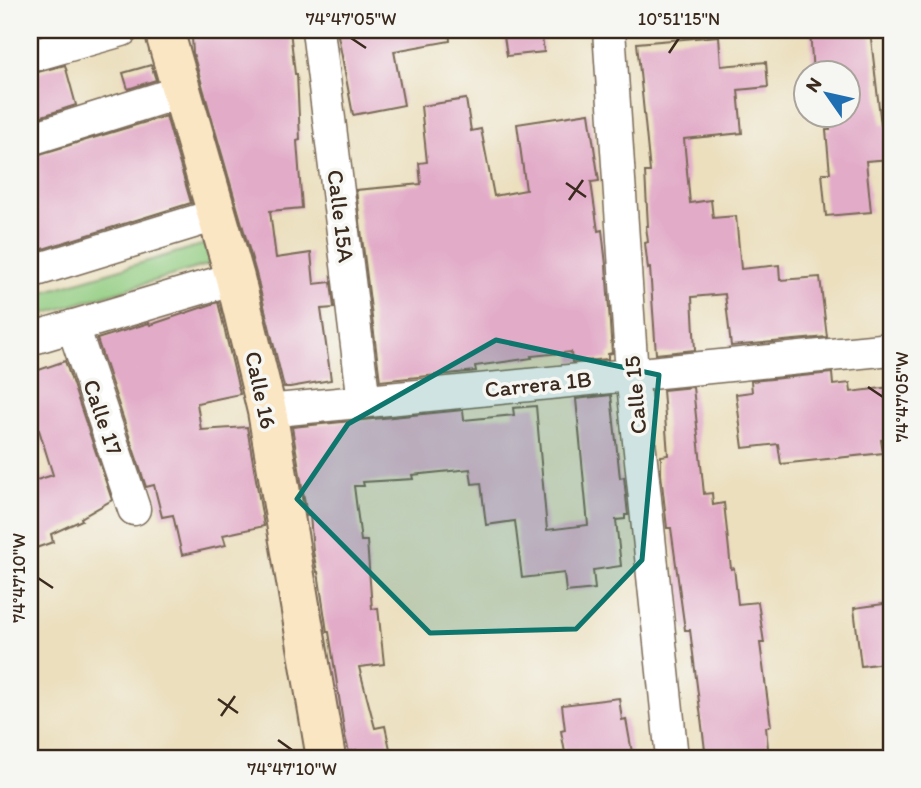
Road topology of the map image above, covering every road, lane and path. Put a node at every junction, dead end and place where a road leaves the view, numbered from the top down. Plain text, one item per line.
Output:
1 (122, 30) edge
2 (164, 30) edge
3 (318, 30) edge
4 (609, 30) edge
5 (30, 56) edge
6 (183, 91) junction
7 (30, 139) edge
8 (216, 215) junction
9 (30, 272) edge
10 (235, 278) junction
11 (73, 326) junction
12 (30, 339) edge
13 (891, 349) edge
14 (632, 374) junction
15 (365, 402) junction
16 (267, 411) junction
17 (134, 509) dead end
18 (326, 758) edge
19 (672, 758) edge

1 - 5 street
2 - 6 street, Calle 16
3 - 15 street, Calle 15A
4 - 14 street, Calle 15
6 - 7 street
6 - 8 street, Calle 16
8 - 9 street
8 - 10 street, Calle 16
10 - 11 street
10 - 16 street, Calle 16
11 - 12 street
11 - 17 street, Calle 17
13 - 14 street, Carrera 1B
14 - 15 street, Carrera 1B
14 - 19 street, Calle 15
15 - 16 street, Carrera 1B
16 - 18 street, Calle 16

